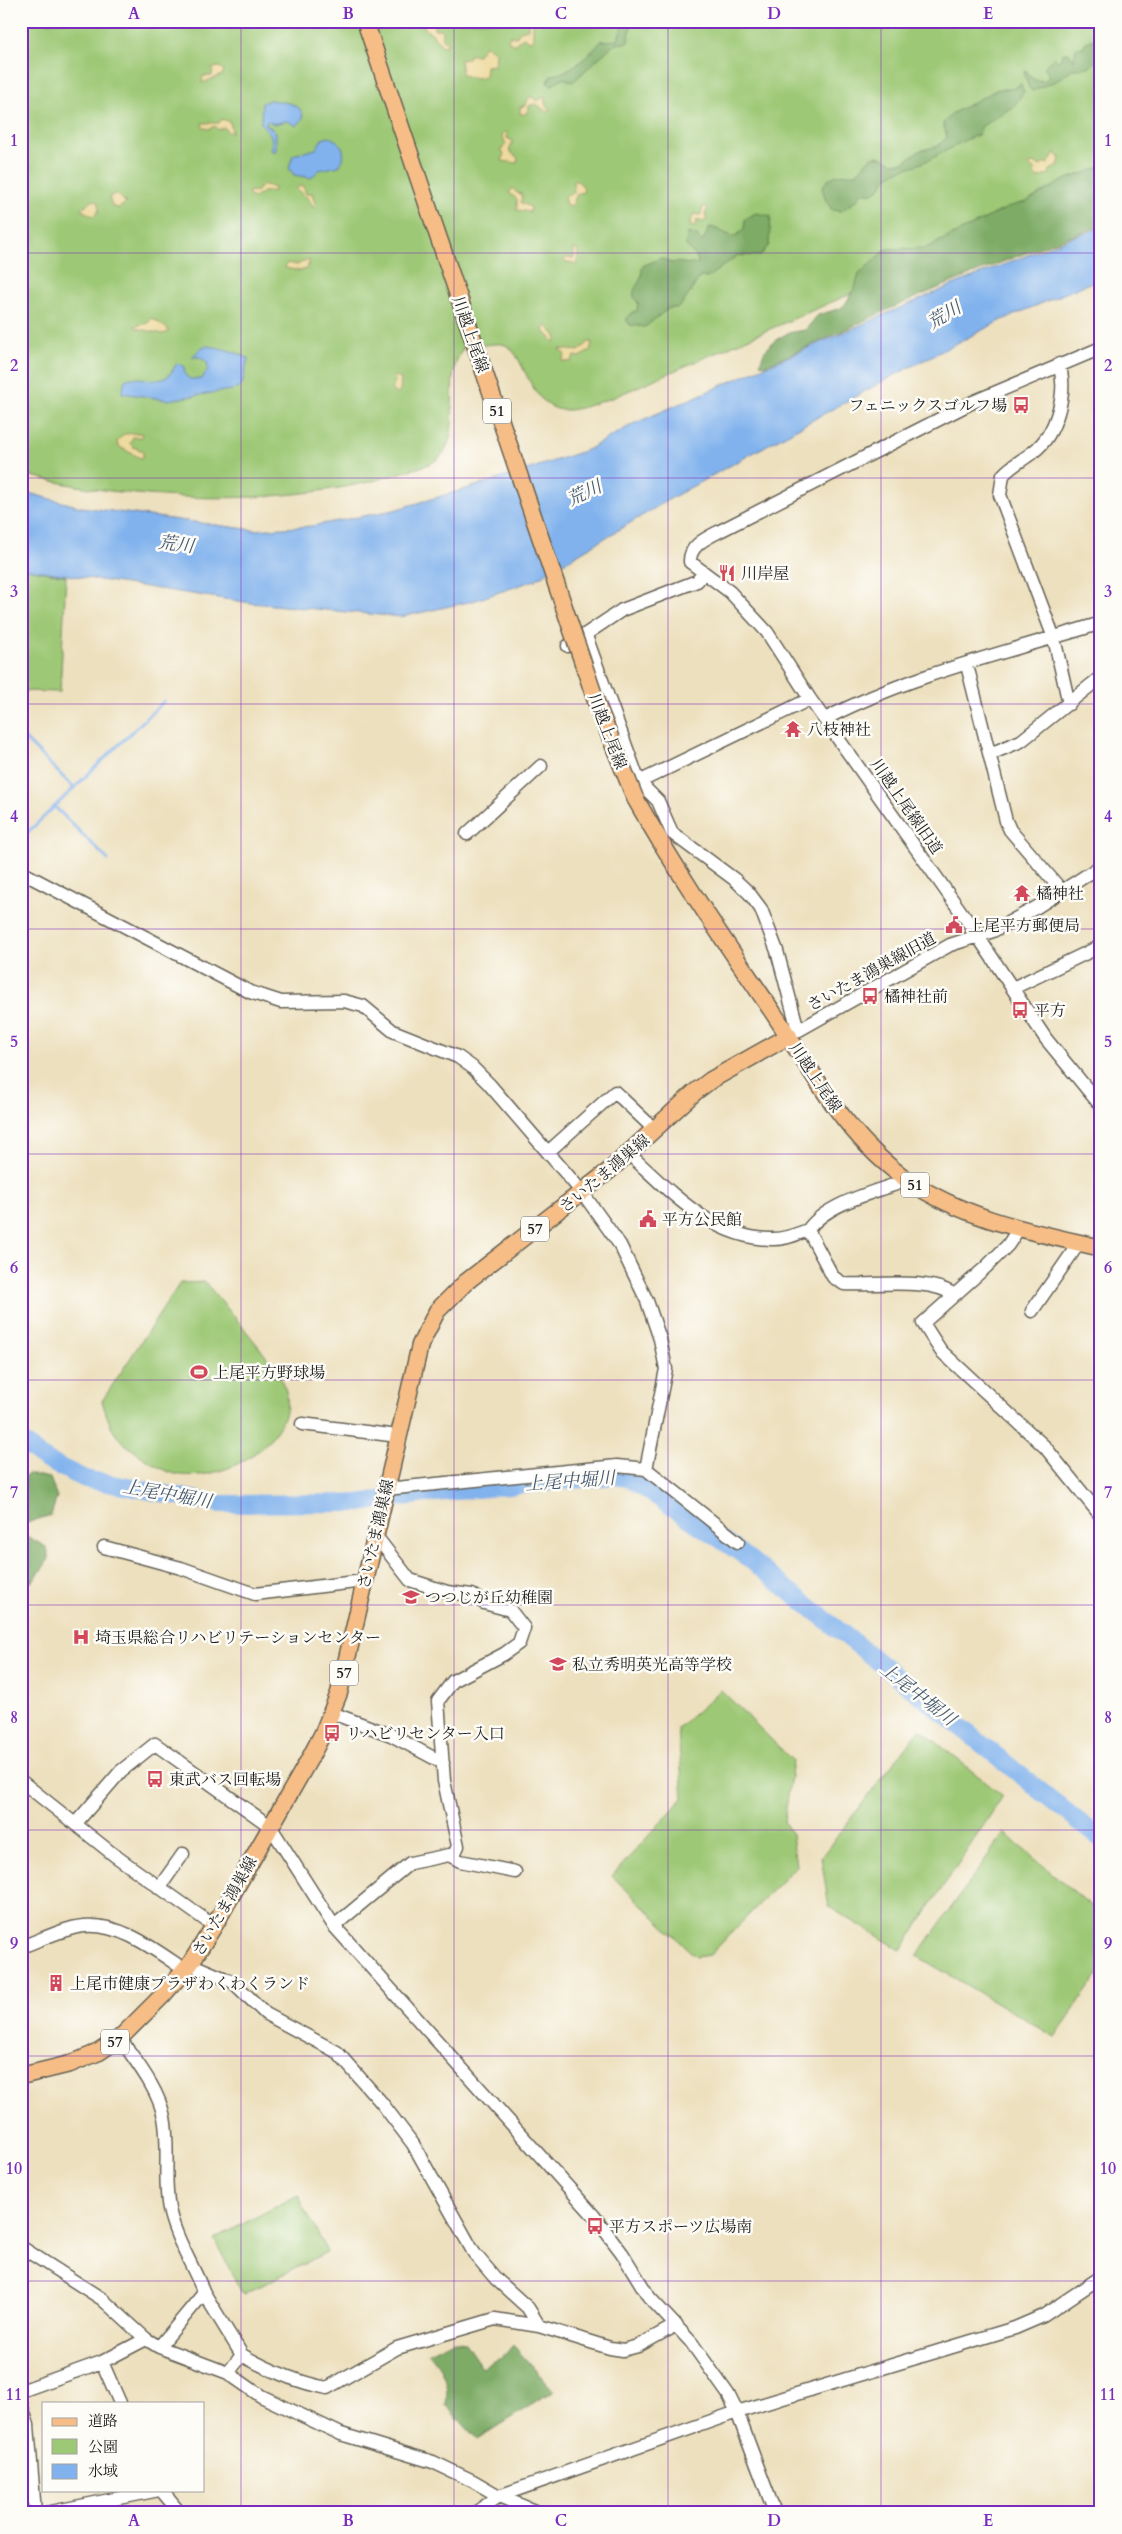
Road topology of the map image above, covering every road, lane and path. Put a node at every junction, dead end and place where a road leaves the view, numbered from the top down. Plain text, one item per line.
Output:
1 (365, 21) edge
2 (1101, 348) edge
3 (1059, 364) junction
4 (704, 573) junction
5 (1101, 623) edge
6 (586, 636) junction
7 (1054, 638) junction
8 (568, 646) dead end
9 (967, 665) junction
10 (1101, 677) edge
11 (810, 698) junction
12 (1069, 704) junction
13 (825, 719) junction
14 (990, 754) junction
15 (542, 766) dead end
16 (637, 790) junction
17 (468, 834) dead end
18 (1101, 866) edge
19 (21, 872) edge
20 (1062, 891) junction
21 (978, 936) junction
22 (1101, 946) edge
23 (1012, 988) junction
24 (793, 1033) junction
25 (1101, 1106) edge
26 (655, 1130) junction
27 (548, 1152) junction
28 (629, 1154) junction
29 (908, 1180) junction
30 (582, 1192) junction
31 (1018, 1228) junction
32 (808, 1230) junction
33 (1079, 1243) junction
34 (1101, 1248) edge
35 (954, 1295) junction
36 (1032, 1311) dead end
37 (302, 1424) dead end
38 (398, 1436) junction
39 (646, 1469) junction
40 (384, 1497) junction
41 (1101, 1516) edge
42 (375, 1535) junction
43 (738, 1542) dead end
44 (104, 1548) dead end
45 (364, 1581) junction
46 (332, 1713) junction
47 (443, 1762) junction
48 (21, 1781) edge
49 (76, 1823) junction
50 (270, 1826) junction
51 (183, 1854) dead end
52 (453, 1857) junction
53 (515, 1872) dead end
54 (159, 1888) junction
55 (214, 1926) junction
56 (334, 1926) junction
57 (21, 1946) edge
58 (187, 1967) junction
59 (120, 2038) junction
60 (21, 2076) edge
61 (21, 2247) edge
62 (1101, 2276) edge
63 (204, 2293) junction
64 (676, 2325) junction
65 (539, 2326) junction
66 (146, 2339) junction
67 (159, 2347) junction
68 (242, 2355) junction
69 (102, 2362) junction
70 (228, 2373) junction
71 (21, 2391) edge
72 (120, 2402) edge
73 (21, 2404) edge
74 (737, 2412) junction
75 (150, 2492) edge
76 (162, 2492) edge
77 (499, 2496) junction
78 (35, 2513) edge
79 (46, 2513) edge
80 (180, 2513) edge
81 (475, 2513) edge
82 (538, 2513) edge
83 (775, 2513) edge

1 - 16 main road, 川越上尾線 / 51, bridge
2 - 3 street
3 - 4 street, 川越上尾線旧道
3 - 7 street
4 - 6 street
4 - 11 street, 川越上尾線旧道
5 - 7 street
6 - 8 street
6 - 16 street
7 - 9 street
7 - 12 street
9 - 13 street
9 - 14 street
10 - 12 street
11 - 13 street, 川越上尾線旧道
11 - 16 street
12 - 14 street
13 - 21 street, 川越上尾線旧道
14 - 20 street
15 - 17 street
16 - 24 main road, 川越上尾線 / 51
16 - 24 street
18 - 20 street, さいたま鴻巣線旧道
19 - 27 street
20 - 21 street, さいたま鴻巣線旧道
21 - 23 street, 川越上尾線旧道
21 - 24 street, さいたま鴻巣線旧道
22 - 23 street
23 - 25 street, 川越上尾線旧道
24 - 26 main road, さいたま鴻巣線 / 57
24 - 29 main road, 川越上尾線 / 51
26 - 27 street
26 - 28 main road, さいたま鴻巣線 / 57
27 - 30 street
28 - 30 main road, さいたま鴻巣線 / 57
28 - 32 street
29 - 31 main road, 川越上尾線 / 51
29 - 32 street
30 - 38 main road, さいたま鴻巣線 / 57
30 - 39 street
31 - 33 main road, 川越上尾線 / 51
31 - 35 street
32 - 35 street
33 - 34 main road, 川越上尾線 / 51
33 - 36 street
35 - 41 street
37 - 38 street
38 - 40 main road, さいたま鴻巣線 / 57
39 - 40 street
39 - 43 street
40 - 42 main road, さいたま鴻巣線 / 57
42 - 45 main road, さいたま鴻巣線 / 57
42 - 47 street
44 - 45 street
45 - 46 main road, さいたま鴻巣線 / 57
46 - 47 street
46 - 50 main road, さいたま鴻巣線 / 57
47 - 52 street
48 - 49 street
49 - 50 street
49 - 54 street
50 - 55 main road, さいたま鴻巣線 / 57
50 - 56 street
51 - 54 street
52 - 53 street
52 - 56 street
54 - 55 street
55 - 58 main road, さいたま鴻巣線 / 57
56 - 64 street
57 - 58 street
58 - 59 main road, さいたま鴻巣線 / 57
58 - 65 street
59 - 60 main road, さいたま鴻巣線 / 57
59 - 63 street
61 - 66 street
62 - 74 street
63 - 67 street
63 - 68 street
64 - 65 street
64 - 74 street
65 - 68 street
66 - 67 street
66 - 69 street
67 - 70 street
68 - 70 street
69 - 71 street
69 - 72 street
70 - 77 street
73 - 78 street
74 - 77 street
74 - 83 street
75 - 79 street
76 - 80 street
77 - 81 street
77 - 82 street

